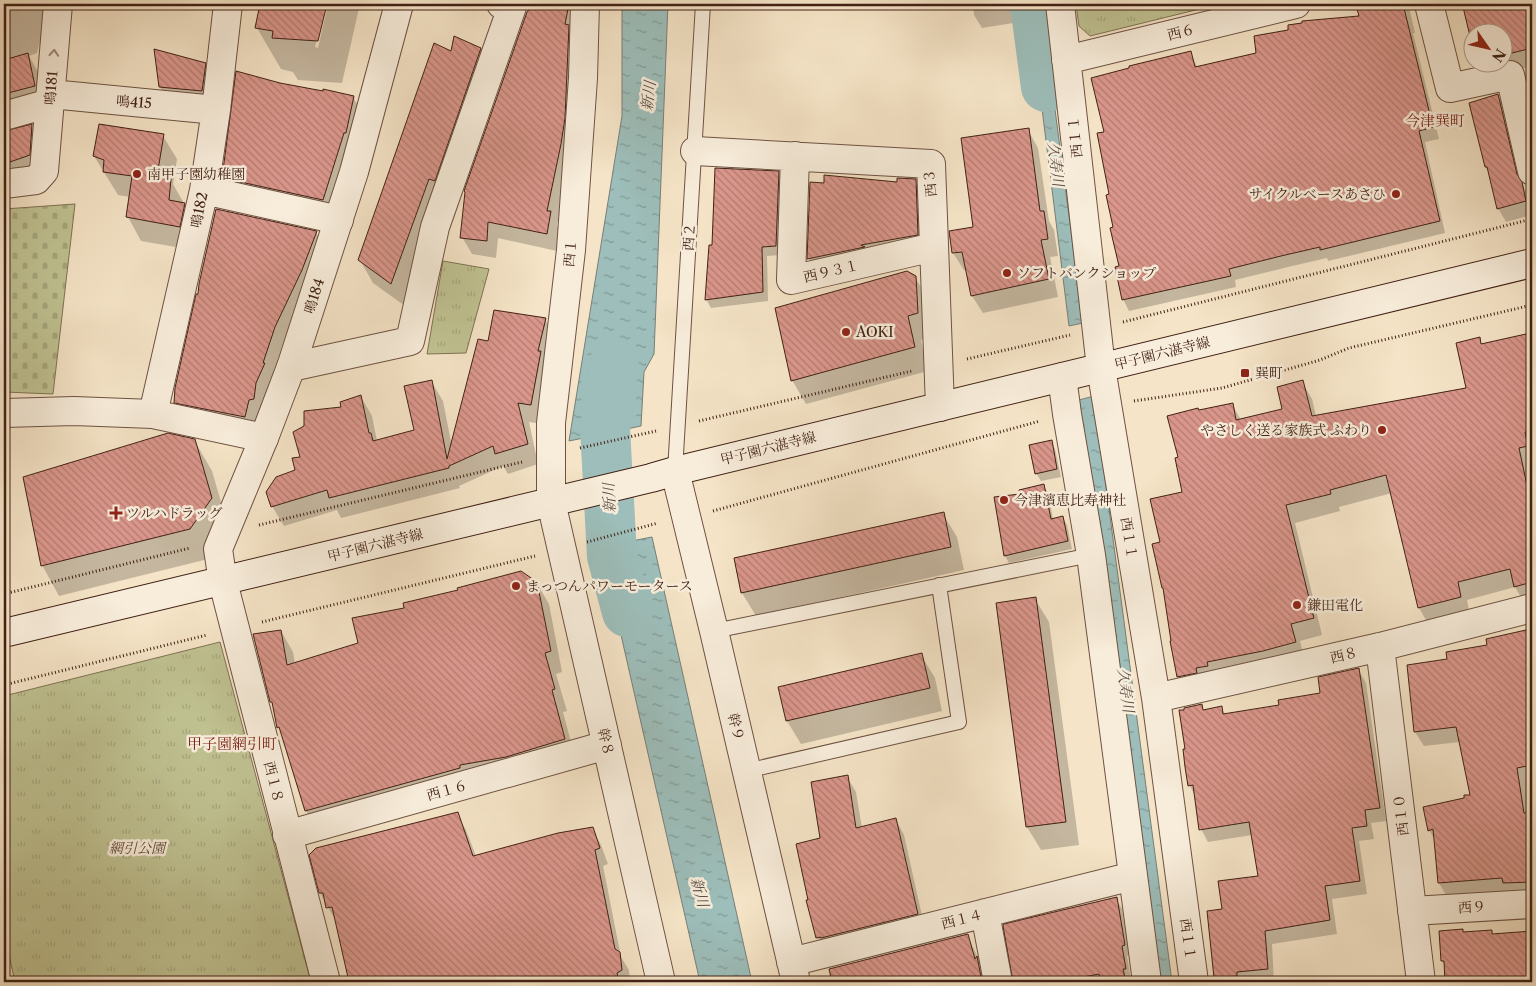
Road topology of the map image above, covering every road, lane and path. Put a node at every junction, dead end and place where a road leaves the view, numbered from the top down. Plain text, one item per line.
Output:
1 (58, 4) edge
2 (228, 4) edge
3 (399, 4) edge
4 (501, 4) edge
5 (585, 4) edge
6 (703, 4) edge
7 (1060, 4) edge
8 (1296, 4) edge
9 (1428, 4) edge
10 (1066, 60) junction
11 (51, 98) junction
12 (216, 110) junction
13 (4, 116) edge
14 (695, 151) junction
15 (795, 156) junction
16 (1532, 171) edge
17 (4, 184) edge
18 (204, 190) junction
19 (339, 220) junction
20 (934, 247) junction
21 (1532, 262) edge
22 (1532, 305) edge
23 (291, 367) junction
24 (1101, 368) junction
25 (1062, 378) junction
26 (1107, 405) junction
27 (940, 407) junction
28 (4, 413) edge
29 (153, 414) junction
30 (1067, 414) junction
31 (642, 434) dead end
32 (264, 438) junction
33 (558, 453) junction
34 (663, 475) junction
35 (563, 499) junction
36 (686, 518) junction
37 (224, 533) junction
38 (573, 546) junction
39 (1091, 556) junction
40 (222, 582) junction
41 (939, 585) junction
42 (4, 594) edge
43 (1532, 608) edge
44 (235, 629) junction
45 (714, 631) junction
46 (4, 633) edge
47 (1380, 647) junction
48 (4, 685) edge
49 (1156, 698) junction
50 (607, 745) junction
51 (746, 771) junction
52 (288, 835) junction
53 (1133, 876) junction
54 (1532, 904) edge
55 (1412, 911) junction
56 (985, 913) junction
57 (793, 972) edge
58 (326, 982) edge
59 (661, 982) edge
60 (998, 982) edge
61 (1147, 982) edge
62 (1194, 982) edge
63 (1422, 982) edge

11 -> 1 street, 鳴181
2 - 12 street, 鳴182
3 - 19 street, 鳴184
4 - 23 street
5 - 33 street, 西１
6 - 14 lane, 西２
7 - 10 street, 西１１
8 - 10 street, 西６
9 - 16 street
10 - 24 street, 西１１
11 - 12 street, 鳴415
11 - 13 street
11 - 17 street, 鳴181
12 - 18 street, 鳴182
14 - 15 street, 西３
14 - 34 lane, 西２
15 - 20 street, 西３
15 - 20 street, 西９３１
18 - 19 street
18 - 29 street, 鳴182
19 - 23 street, 鳴184
20 - 27 street, 西３
21 - 24 street, 甲子園六湛寺線
22 - 26 path
23 - 32 street, 鳴184
24 - 25 street, 甲子園六湛寺線
24 - 26 street, 西１１
25 - 27 street, 甲子園六湛寺線
25 - 30 street
26 - 49 street, 西１１
27 - 34 street, 甲子園六湛寺線
28 - 29 street
29 - 32 street
30 - 36 path
30 - 39 street
31 - 33 path
32 - 37 street, 鳴184
33 - 35 street, 西１
33 - 37 path
34 - 35 street, 甲子園六湛寺線
34 - 36 street, 幹９
35 - 38 street, 幹８
35 - 40 street, 甲子園六湛寺線
36 - 38 path
36 - 45 street, 幹９
37 - 40 street, 鳴184
37 - 42 path
38 - 44 path
38 - 50 street, 幹８
39 - 41 lane
39 - 53 street
40 - 44 street, 西１８
40 - 46 street, 甲子園六湛寺線
41 - 45 lane
41 - 51 lane
43 - 47 street, 西８
44 - 48 path
44 - 52 street, 西１８
45 - 51 street, 幹９
47 - 49 street, 西８
47 - 55 street, 西１０
49 - 62 street, 西１１
50 - 52 street, 西１６
50 - 59 street, 幹８
51 - 57 street, 幹９
52 - 58 street, 西１８
53 - 56 street, 西１４
53 - 61 street
54 - 55 street, 西９
55 - 63 street, 西１０
56 - 57 street, 西１４
56 - 60 street

